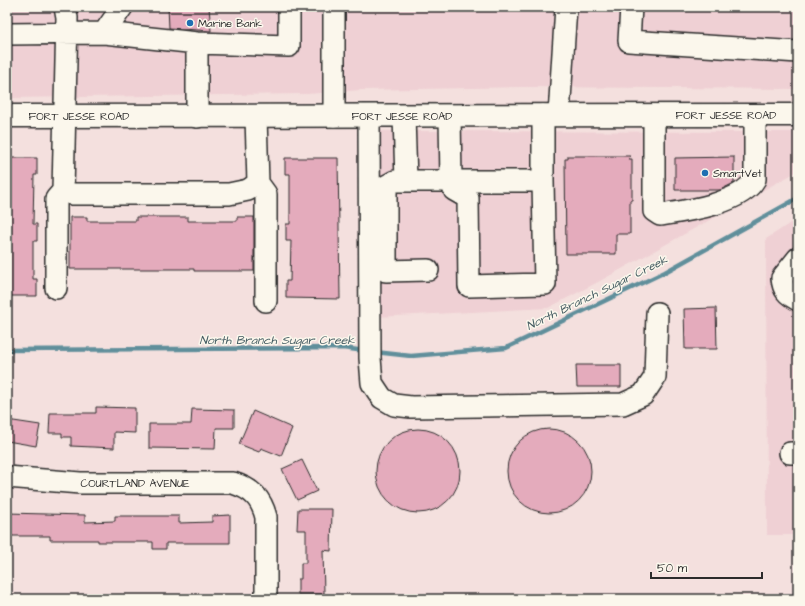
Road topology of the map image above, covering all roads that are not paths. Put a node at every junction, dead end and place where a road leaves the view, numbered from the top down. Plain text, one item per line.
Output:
1 (65, 7) edge
2 (122, 7) edge
3 (289, 7) edge
4 (334, 7) edge
5 (566, 7) edge
6 (631, 7) edge
7 (104, 33) junction
8 (7, 34) edge
9 (67, 34) junction
10 (197, 42) junction
11 (798, 52) edge
12 (654, 115) junction
13 (755, 115) junction
14 (798, 115) edge
15 (7, 116) edge
16 (66, 116) junction
17 (334, 116) junction
18 (369, 116) junction
19 (404, 116) junction
20 (450, 116) junction
21 (551, 116) junction
22 (197, 117) junction
23 (256, 117) junction
24 (406, 181) junction
25 (451, 181) junction
26 (544, 181) junction
27 (258, 183) junction
28 (63, 191) junction
29 (798, 258) edge
30 (428, 270) dead end
31 (56, 288) dead end
32 (266, 300) dead end
33 (798, 300) edge
34 (657, 313) dead end
35 (7, 477) edge
36 (266, 599) edge

1 - 9 street
2 - 7 street
3 - 10 street
4 - 17 street
5 - 21 street
6 - 11 street
7 - 9 street
7 - 10 street
8 - 9 street
9 - 16 street
10 - 22 street
12 - 13 main road, FORT JESSE ROAD
12 - 13 street
12 - 21 main road, FORT JESSE ROAD
13 - 14 main road, FORT JESSE ROAD
15 - 16 main road, FORT JESSE ROAD
16 - 22 main road, FORT JESSE ROAD
16 - 28 street
17 - 18 main road, FORT JESSE ROAD
17 - 23 main road, FORT JESSE ROAD
18 - 19 main road, FORT JESSE ROAD
18 - 34 street
19 - 20 main road, FORT JESSE ROAD
19 - 24 street
20 - 21 main road, FORT JESSE ROAD
20 - 25 street
21 - 26 street
22 - 23 main road, FORT JESSE ROAD
23 - 27 street
24 - 25 street
24 - 30 street
25 - 26 street
25 - 26 street
27 - 28 street
27 - 32 street
28 - 31 street
29 - 33 street
35 - 36 street, COURTLAND AVENUE

